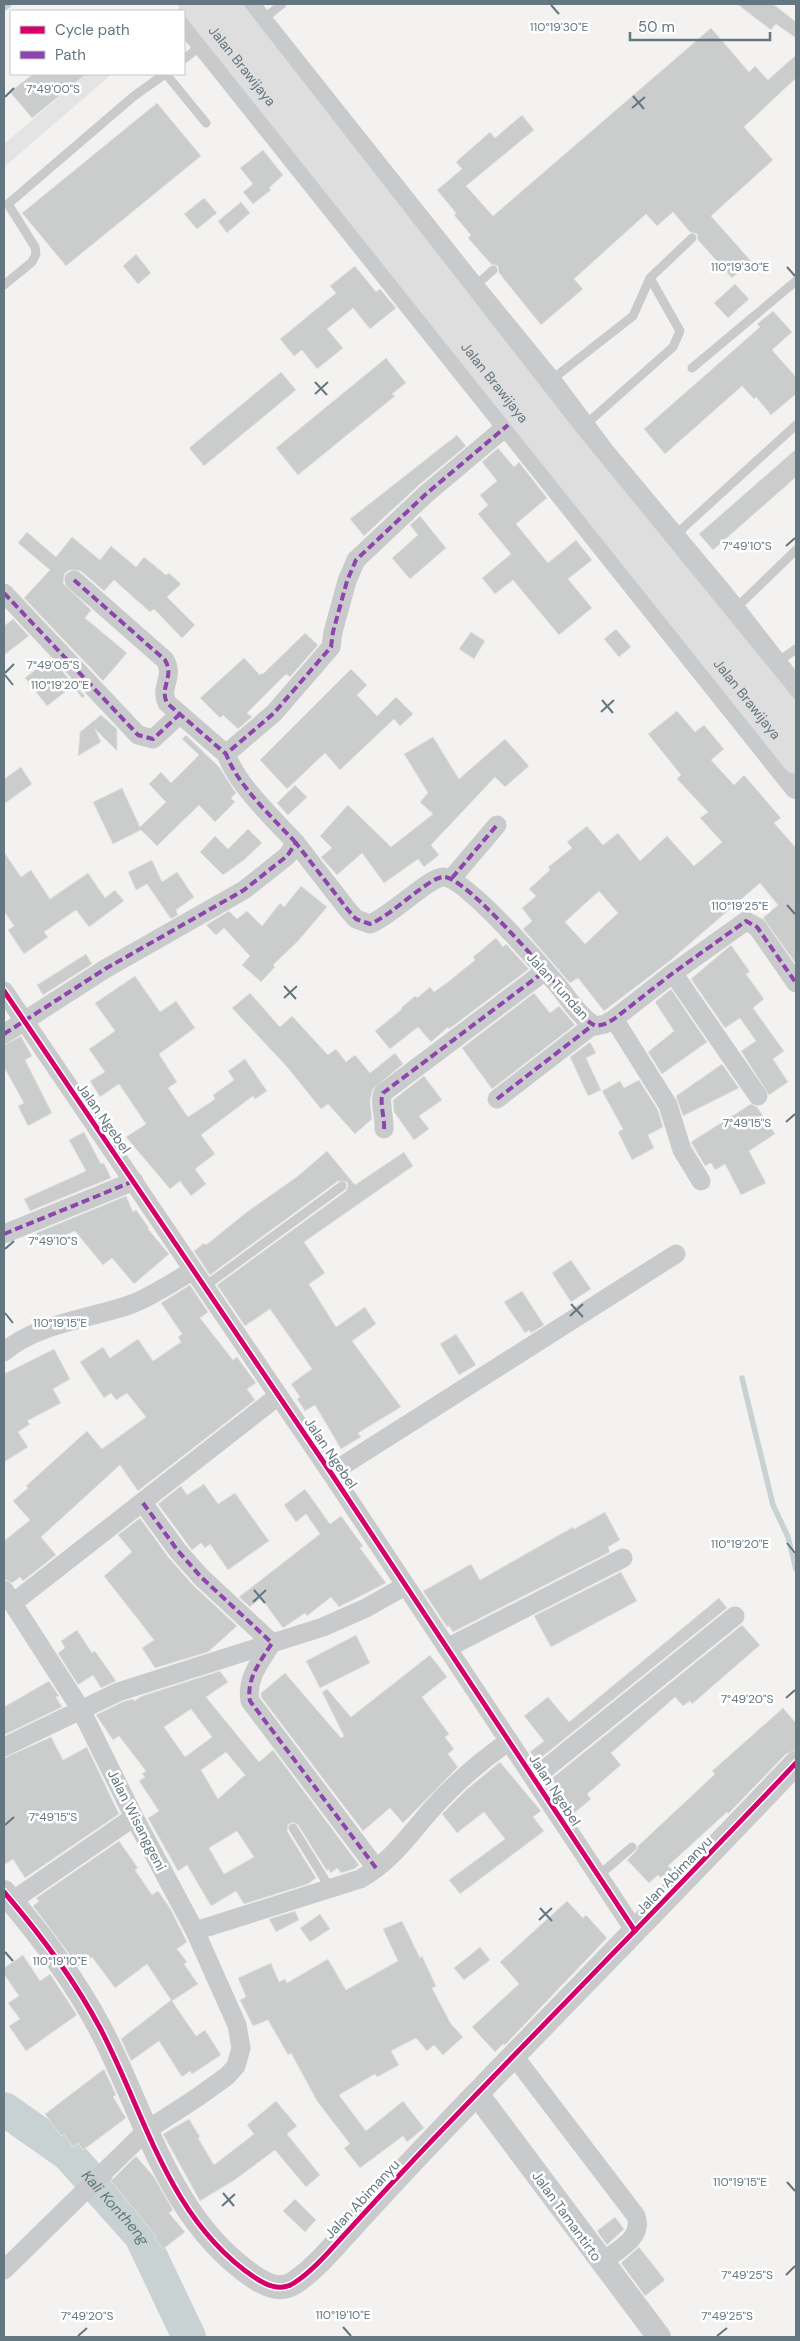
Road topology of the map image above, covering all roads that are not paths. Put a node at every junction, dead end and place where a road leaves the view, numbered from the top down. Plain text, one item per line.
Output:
1 (7, 4) edge
2 (193, 4) edge
3 (282, 4) edge
4 (4, 6) edge
5 (230, 19) edge
6 (185, 20) edge
7 (185, 58) edge
8 (165, 75) edge
9 (167, 75) edge
10 (206, 124) dead end
11 (6, 205) edge
12 (692, 238) dead end
13 (493, 270) dead end
14 (650, 278) junction
15 (796, 281) edge
16 (4, 285) edge
17 (473, 288) junction
18 (692, 368) dead end
19 (550, 382) junction
20 (508, 425) junction
21 (796, 425) edge
22 (574, 433) junction
23 (677, 540) junction
24 (796, 550) edge
25 (74, 580) dead end
26 (4, 593) edge
27 (720, 604) junction
28 (796, 649) edge
29 (776, 664) junction
30 (796, 690) edge
31 (180, 714) junction
32 (796, 722) edge
33 (226, 754) junction
34 (796, 760) edge
35 (796, 787) edge
36 (497, 826) dead end
37 (296, 843) junction
38 (452, 878) junction
39 (545, 971) junction
40 (672, 973) junction
41 (796, 984) edge
42 (4, 991) edge
43 (614, 1019) junction
44 (23, 1022) junction
45 (593, 1025) junction
46 (4, 1034) edge
47 (758, 1096) dead end
48 (497, 1099) dead end
49 (384, 1129) dead end
50 (134, 1181) junction
51 (700, 1181) dead end
52 (342, 1186) dead end
53 (4, 1234) edge
54 (676, 1254) dead end
55 (192, 1271) junction
56 (204, 1287) junction
57 (4, 1352) edge
58 (278, 1396) junction
59 (331, 1473) junction
60 (143, 1503) junction
61 (623, 1558) dead end
62 (405, 1586) junction
63 (10, 1607) edge
64 (735, 1616) dead end
65 (272, 1643) junction
66 (447, 1648) junction
67 (80, 1708) junction
68 (509, 1741) junction
69 (4, 1747) edge
70 (796, 1763) edge
71 (534, 1778) junction
72 (134, 1817) junction
73 (293, 1828) dead end
74 (632, 1847) dead end
75 (376, 1868) junction
76 (598, 1876) junction
77 (330, 1888) junction
78 (8, 1896) edge
79 (195, 1931) junction
80 (635, 1931) junction
81 (514, 2056) junction
82 (477, 2094) junction
83 (147, 2130) junction
84 (602, 2262) junction
85 (4, 2270) edge
86 (658, 2337) edge

1 - 4 lane
2 - 5 highway, Jalan Brawijaya
3 - 5 lane
5 - 6 street
5 - 7 lane
5 - 17 street
5 - 20 street
5 - 22 highway, Jalan Brawijaya
5 - 34 highway, Jalan Brawijaya
8 - 11 lane
9 - 10 lane
11 - 16 lane
12 - 14 lane
13 - 17 lane
14 - 19 lane
14 - 22 lane
15 - 18 lane
17 - 19 street
19 - 22 street
20 - 33 street
20 - 35 street
21 - 23 lane
22 - 23 street
22 - 27 highway, Jalan Brawijaya
23 - 27 street
24 - 27 lane
25 - 31 street
26 - 31 street
27 - 29 street
27 - 32 highway, Jalan Brawijaya
28 - 29 lane
29 - 30 street
31 - 33 street
33 - 37 street
36 - 38 street
37 - 38 street
37 - 44 street
38 - 39 street, Jalan Tundan
39 - 45 street, Jalan Tundan
39 - 49 street
40 - 41 street, Jalan Tundan
40 - 43 street, Jalan Tundan
40 - 47 street
42 - 44 street, Jalan Ngebel
43 - 45 street, Jalan Tundan
43 - 51 street
44 - 46 street
44 - 50 street, Jalan Ngebel
45 - 48 street
50 - 53 street
50 - 55 street, Jalan Ngebel
52 - 56 lane
54 - 59 street
55 - 56 street, Jalan Ngebel
55 - 57 street
56 - 58 street, Jalan Ngebel
58 - 59 street, Jalan Ngebel
58 - 60 street
59 - 62 street, Jalan Ngebel
60 - 63 street
60 - 65 street
61 - 66 street
62 - 65 street
62 - 66 street, Jalan Ngebel
63 - 67 street, Jalan Wisanggeni
64 - 71 street
65 - 67 street
65 - 75 street
66 - 68 street, Jalan Ngebel
67 - 69 street
67 - 72 street, Jalan Wisanggeni
68 - 71 street, Jalan Ngebel
68 - 75 street
70 - 80 street, Jalan Abimanyu
71 - 76 street, Jalan Ngebel
72 - 78 street
72 - 79 street, Jalan Wisanggeni
73 - 77 lane
74 - 76 lane
75 - 77 street
76 - 80 street, Jalan Ngebel
77 - 79 street
78 - 83 street, Jalan Abimanyu
79 - 83 street, Jalan Wisanggeni
80 - 81 street, Jalan Abimanyu
81 - 82 street, Jalan Abimanyu
81 - 84 street
82 - 83 street, Jalan Abimanyu
82 - 84 street, Jalan Tamantirto
83 - 85 street, Jalan Wisanggeni
84 - 86 street, Jalan Tamantirto

